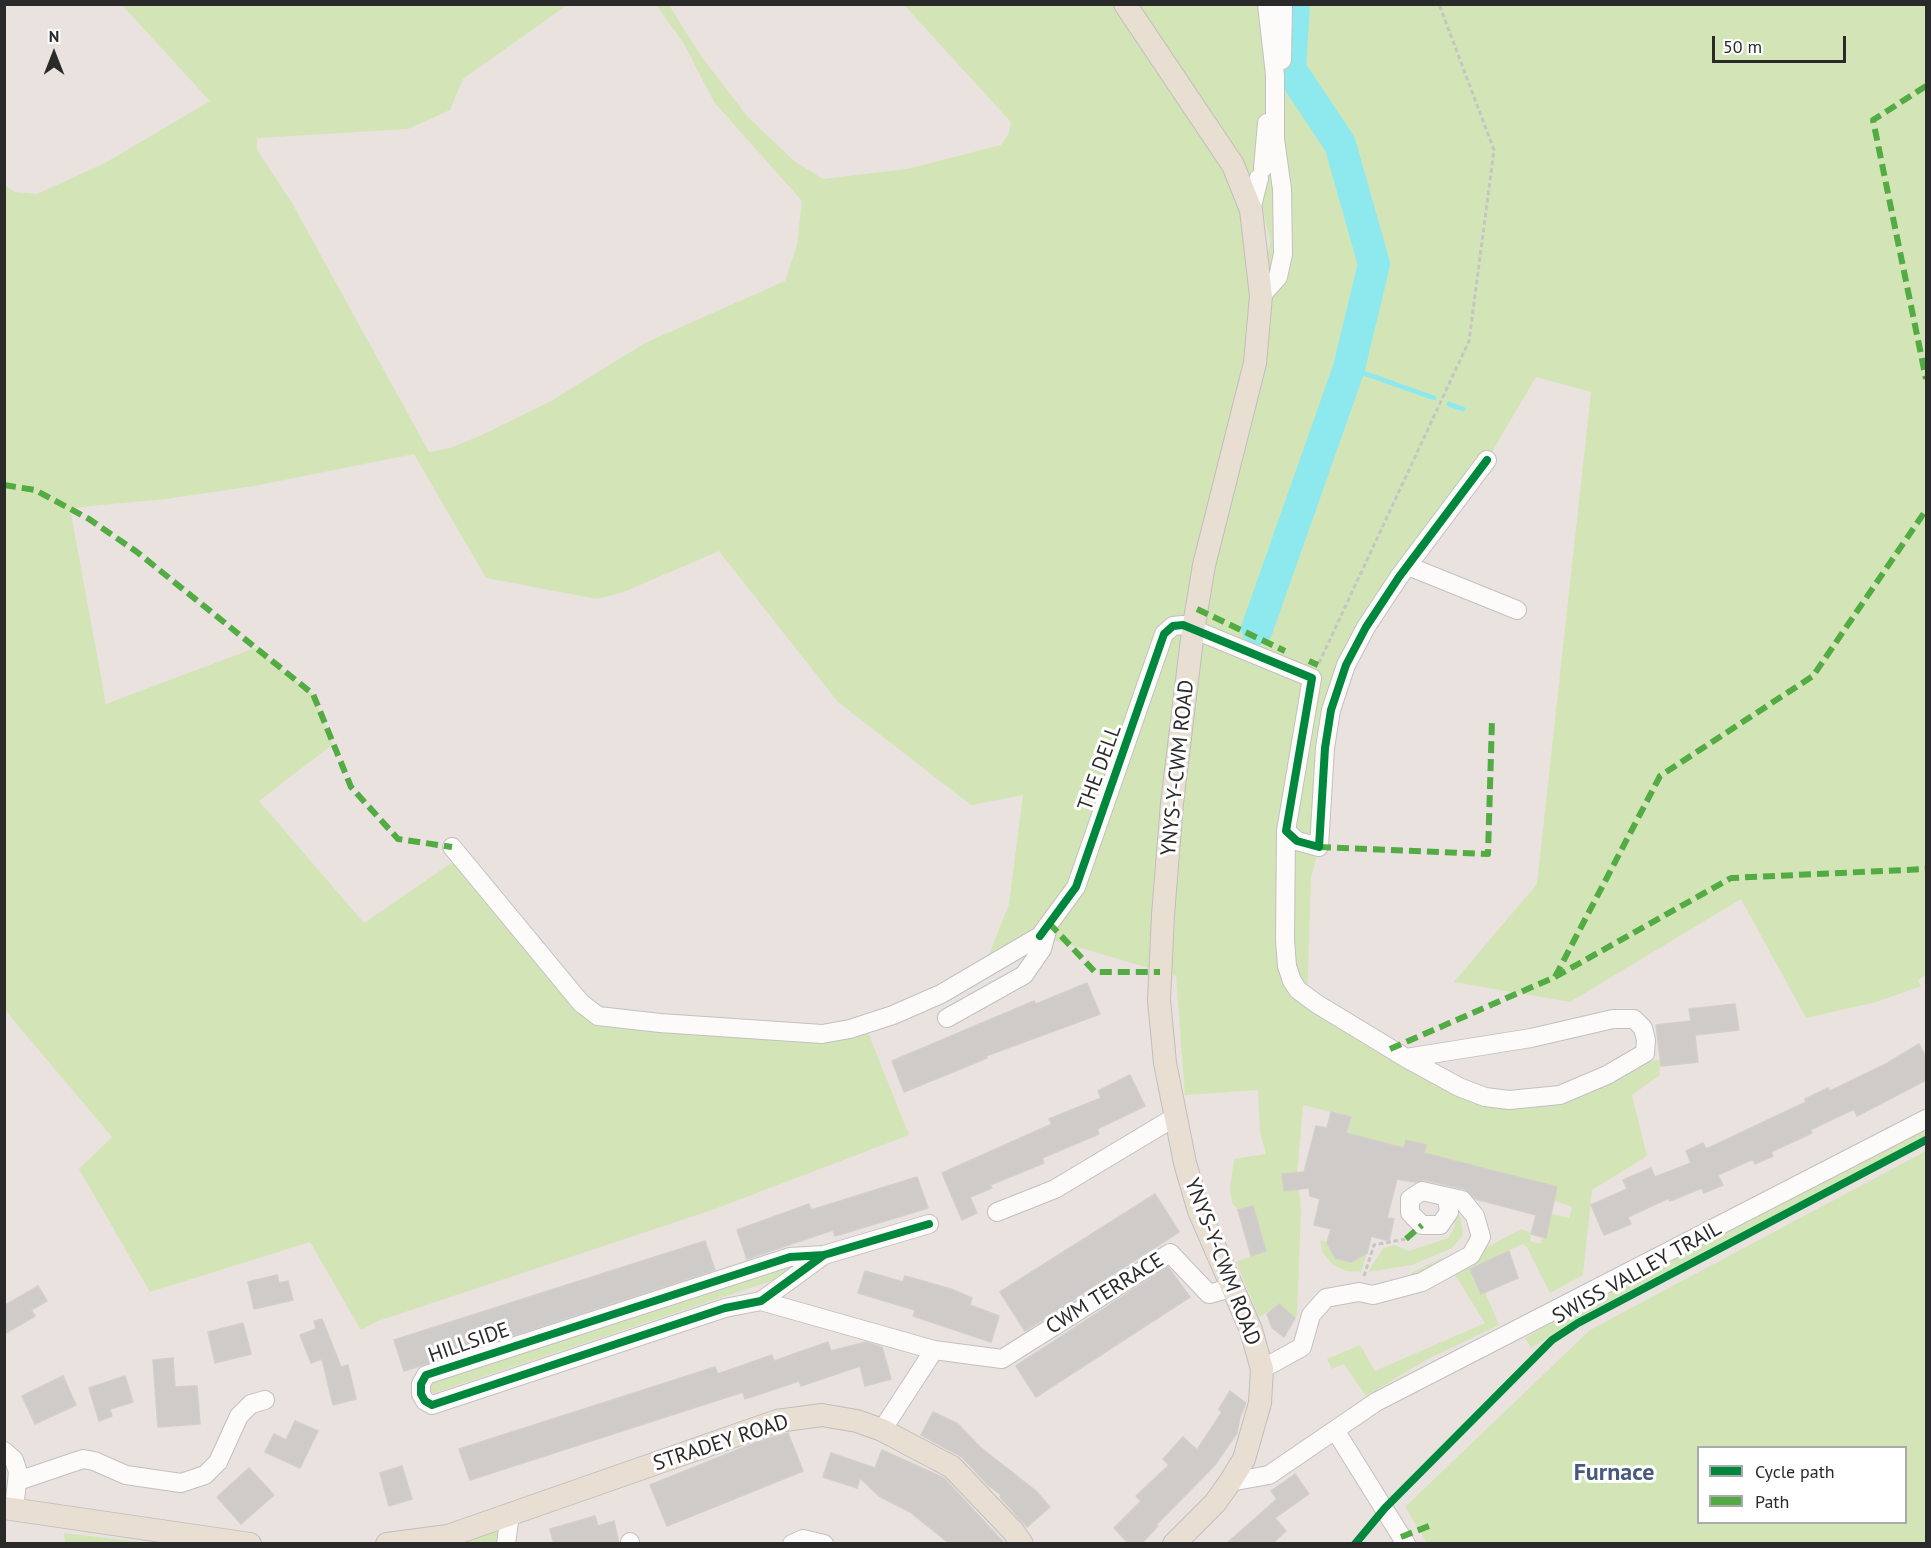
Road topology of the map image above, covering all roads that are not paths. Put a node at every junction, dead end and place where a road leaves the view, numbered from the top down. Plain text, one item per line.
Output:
1 (1125, 4) edge
2 (1267, 4) edge
3 (1283, 4) edge
4 (1275, 75) junction
5 (1251, 210) junction
6 (1261, 296) junction
7 (1486, 460) dead end
8 (1407, 566) junction
9 (1517, 610) dead end
10 (1193, 631) junction
11 (1286, 831) junction
12 (452, 847) dead end
13 (1045, 930) junction
14 (947, 1018) dead end
15 (1406, 1058) junction
16 (1175, 1117) junction
17 (1926, 1119) edge
18 (1447, 1197) dead end
19 (997, 1212) dead end
20 (929, 1224) dead end
21 (824, 1255) junction
22 (1234, 1287) junction
23 (761, 1300) junction
24 (934, 1350) junction
25 (1002, 1359) joint
26 (1262, 1369) junction
27 (265, 1400) dead end
28 (882, 1430) junction
29 (1335, 1430) junction
30 (4, 1451) edge
31 (18, 1481) junction
32 (1230, 1482) junction
33 (9, 1509) edge
34 (510, 1514) junction
35 (1175, 1543) edge
36 (250, 1544) edge
37 (387, 1544) edge
38 (506, 1544) edge
39 (792, 1544) edge
40 (824, 1544) edge
41 (1022, 1544) edge
42 (1406, 1544) edge

1 - 5 main road, YNYS-Y-CWM ROAD
2 - 4 street
3 - 4 street
4 - 5 street
4 - 6 street
5 - 6 main road, YNYS-Y-CWM ROAD
6 - 10 main road, YNYS-Y-CWM ROAD
7 - 8 street
8 - 9 street
8 - 11 street
10 - 11 street
10 - 13 street, THE DELL
10 - 16 main road, YNYS-Y-CWM ROAD
11 - 15 street
12 - 13 street
13 - 14 street, THE DELL
15 - 15 street
16 - 19 street
16 - 22 main road, YNYS-Y-CWM ROAD
17 - 29 street
18 - 26 street
20 - 21 street, HILLSIDE
21 - 23 street, HILLSIDE
21 - 23 street, HILLSIDE
22 - 25 street, CWM TERRACE
22 - 26 main road, YNYS-Y-CWM ROAD
23 - 24 street, HILLSIDE
24 - 25 street, HILLSIDE
24 - 28 street
26 - 32 main road, YNYS-Y-CWM ROAD
27 - 31 street
28 - 34 main road, STRADEY ROAD
28 - 41 main road, STRADEY ROAD
29 - 32 street
29 - 42 street
30 - 31 street
31 - 33 street
32 - 35 main road, YNYS-Y-CWM ROAD
33 - 36 main road
34 - 37 main road, STRADEY ROAD
34 - 38 street
39 - 40 street

